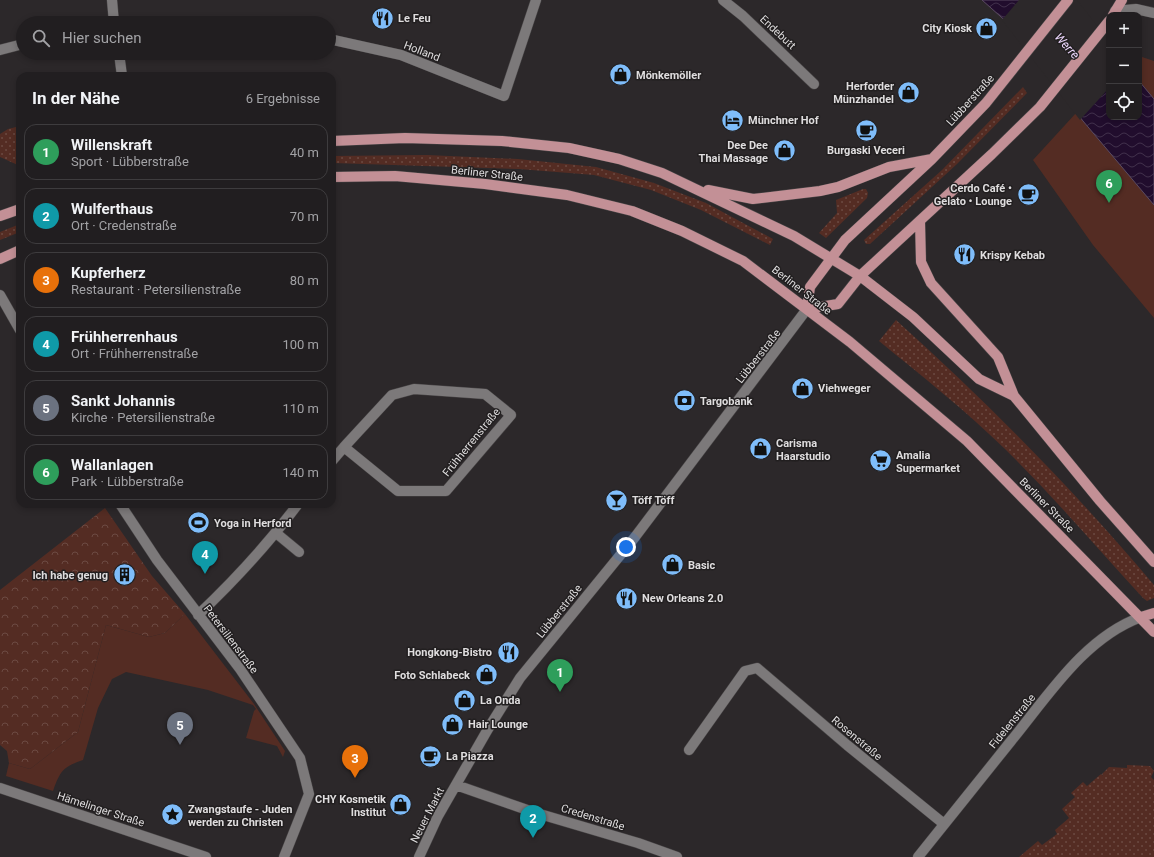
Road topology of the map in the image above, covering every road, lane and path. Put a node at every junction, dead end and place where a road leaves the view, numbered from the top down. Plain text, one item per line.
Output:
1 (112, 0) edge
2 (536, 0) edge
3 (723, 0) edge
4 (1068, 0) edge
5 (1122, 0) edge
6 (1115, 12) edge
7 (1120, 12) edge
8 (1154, 13) edge
9 (113, 16) edge
10 (1106, 25) edge
11 (336, 41) edge
12 (16, 46) edge
13 (0, 50) edge
14 (119, 60) edge
15 (121, 72) edge
16 (814, 84) dead end
17 (336, 141) edge
18 (932, 159) junction
19 (336, 177) edge
20 (694, 188) junction
21 (16, 210) edge
22 (0, 216) edge
23 (920, 221) junction
24 (16, 252) edge
25 (0, 258) edge
26 (832, 258) junction
27 (860, 276) junction
28 (0, 295) edge
29 (807, 309) junction
30 (16, 323) edge
31 (1014, 396) junction
32 (344, 447) junction
33 (336, 456) edge
34 (123, 508) edge
35 (295, 508) edge
36 (276, 533) junction
37 (299, 552) dead end
38 (1154, 562) edge
39 (1154, 613) edge
40 (198, 615) junction
41 (1141, 617) junction
42 (1154, 632) edge
43 (689, 750) dead end
44 (456, 785) junction
45 (0, 788) edge
46 (944, 824) junction
47 (206, 857) edge
48 (284, 857) edge
49 (419, 857) edge
50 (677, 857) edge
51 (918, 857) edge

1 - 9 street
2 - 11 street, Holland
3 - 16 street, Endebutt
4 - 18 main road, Lübberstraße
5 - 6 main road
7 - 8 street
10 - 23 main road
12 - 13 street
14 - 15 street
17 - 20 main road
18 - 20 main road
18 - 26 main road, Lübberstraße
19 - 29 main road, Berliner Straße
20 - 26 main road
21 - 22 main road
23 - 27 main road
23 - 31 main road
24 - 25 main road
26 - 27 main road
26 - 29 main road, Lübberstraße
27 - 29 main road
27 - 31 main road
28 - 30 street
29 - 41 main road, Berliner Straße
29 - 44 street, Lübberstraße
31 - 38 main road
32 - 32 street, Frühherrenstraße
32 - 33 street, Frühherrenstraße
34 - 40 street, Petersilienstraße
35 - 36 street
36 - 37 street
36 - 40 street
39 - 41 main road
40 - 48 street, Petersilienstraße
41 - 42 main road, Berliner Straße
41 - 46 street, Fidelenstraße
43 - 46 street, Rosenstraße
44 - 49 street, Neuer Markt
44 - 50 street, Credenstraße
45 - 47 street, Hämelinger Straße
46 - 51 street, Fidelenstraße

